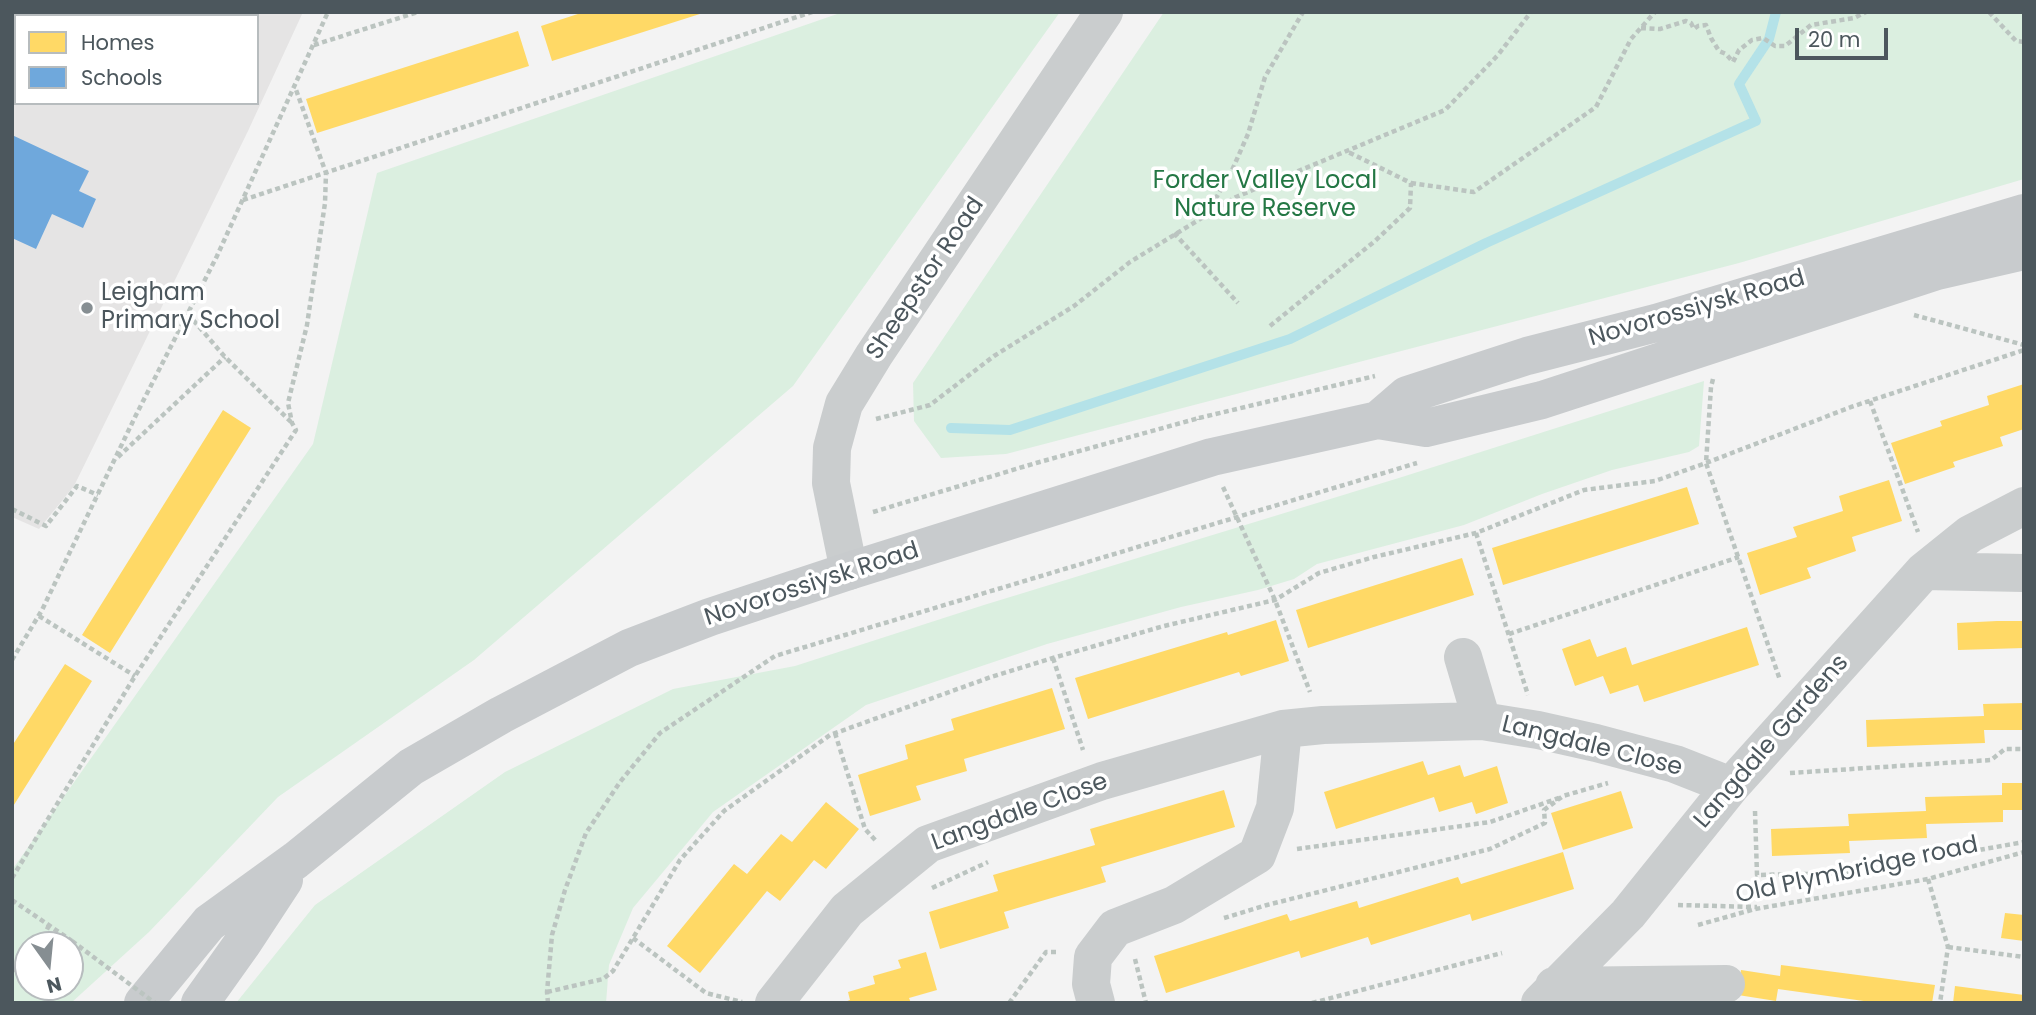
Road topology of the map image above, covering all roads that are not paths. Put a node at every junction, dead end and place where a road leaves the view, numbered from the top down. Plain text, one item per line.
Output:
1 (1104, 12) edge
2 (2024, 213) edge
3 (2024, 251) edge
4 (1378, 420) junction
5 (2024, 506) edge
6 (1927, 568) junction
7 (849, 572) junction
8 (2024, 573) edge
9 (1463, 657) dead end
10 (1482, 721) junction
11 (1283, 729) junction
12 (1741, 779) junction
13 (296, 860) junction
14 (1726, 984) dead end
15 (1547, 995) edge
16 (143, 1003) edge
17 (200, 1003) edge
18 (774, 1003) edge
19 (1096, 1003) edge

1 - 7 street, Sheepstor Road
2 - 4 main road, Novorossiysk Road
3 - 4 main road, Novorossiysk Road
4 - 7 main road, Novorossiysk Road
5 - 6 street, Langdale Gardens
6 - 8 street
6 - 12 street, Langdale Gardens
7 - 13 main road, Novorossiysk Road
9 - 10 street
10 - 11 street, Langdale Close
10 - 12 street, Langdale Close
11 - 18 street, Langdale Close
11 - 19 street
12 - 15 street, Langdale Gardens
13 - 16 main road, Novorossiysk Road
13 - 17 main road, Novorossiysk Road
14 - 15 street

